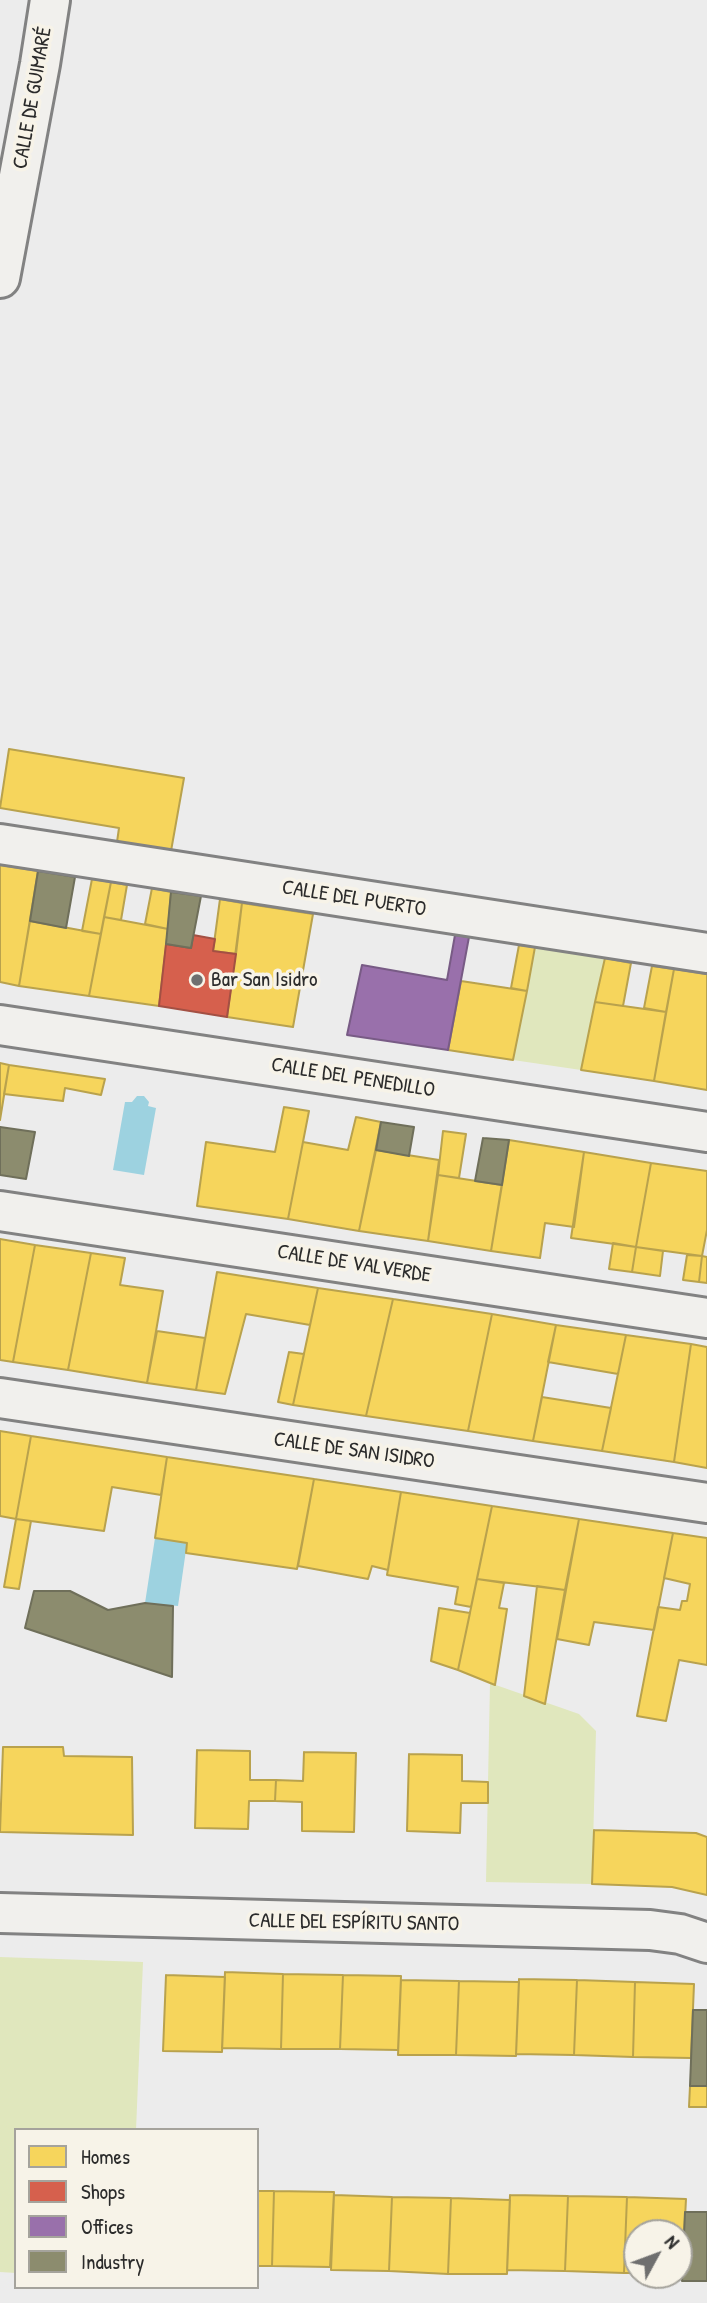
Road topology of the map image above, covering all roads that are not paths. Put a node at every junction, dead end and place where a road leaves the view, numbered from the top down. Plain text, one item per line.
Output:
1 (50, 0) edge
2 (0, 278) edge
3 (0, 844) edge
4 (707, 954) edge
5 (0, 1024) edge
6 (707, 1132) edge
7 (0, 1211) edge
8 (707, 1318) edge
9 (0, 1398) edge
10 (707, 1503) edge
11 (0, 1913) edge
12 (707, 1943) edge

1 - 2 street, CALLE DE GUIMARÉ
3 - 4 street, CALLE DEL PUERTO
5 - 6 street, CALLE DEL PENEDILLO
7 - 8 street, CALLE DE VALVERDE
9 - 10 street, CALLE DE SAN ISIDRO
11 - 12 street, CALLE DEL ESPÍRITU SANTO

